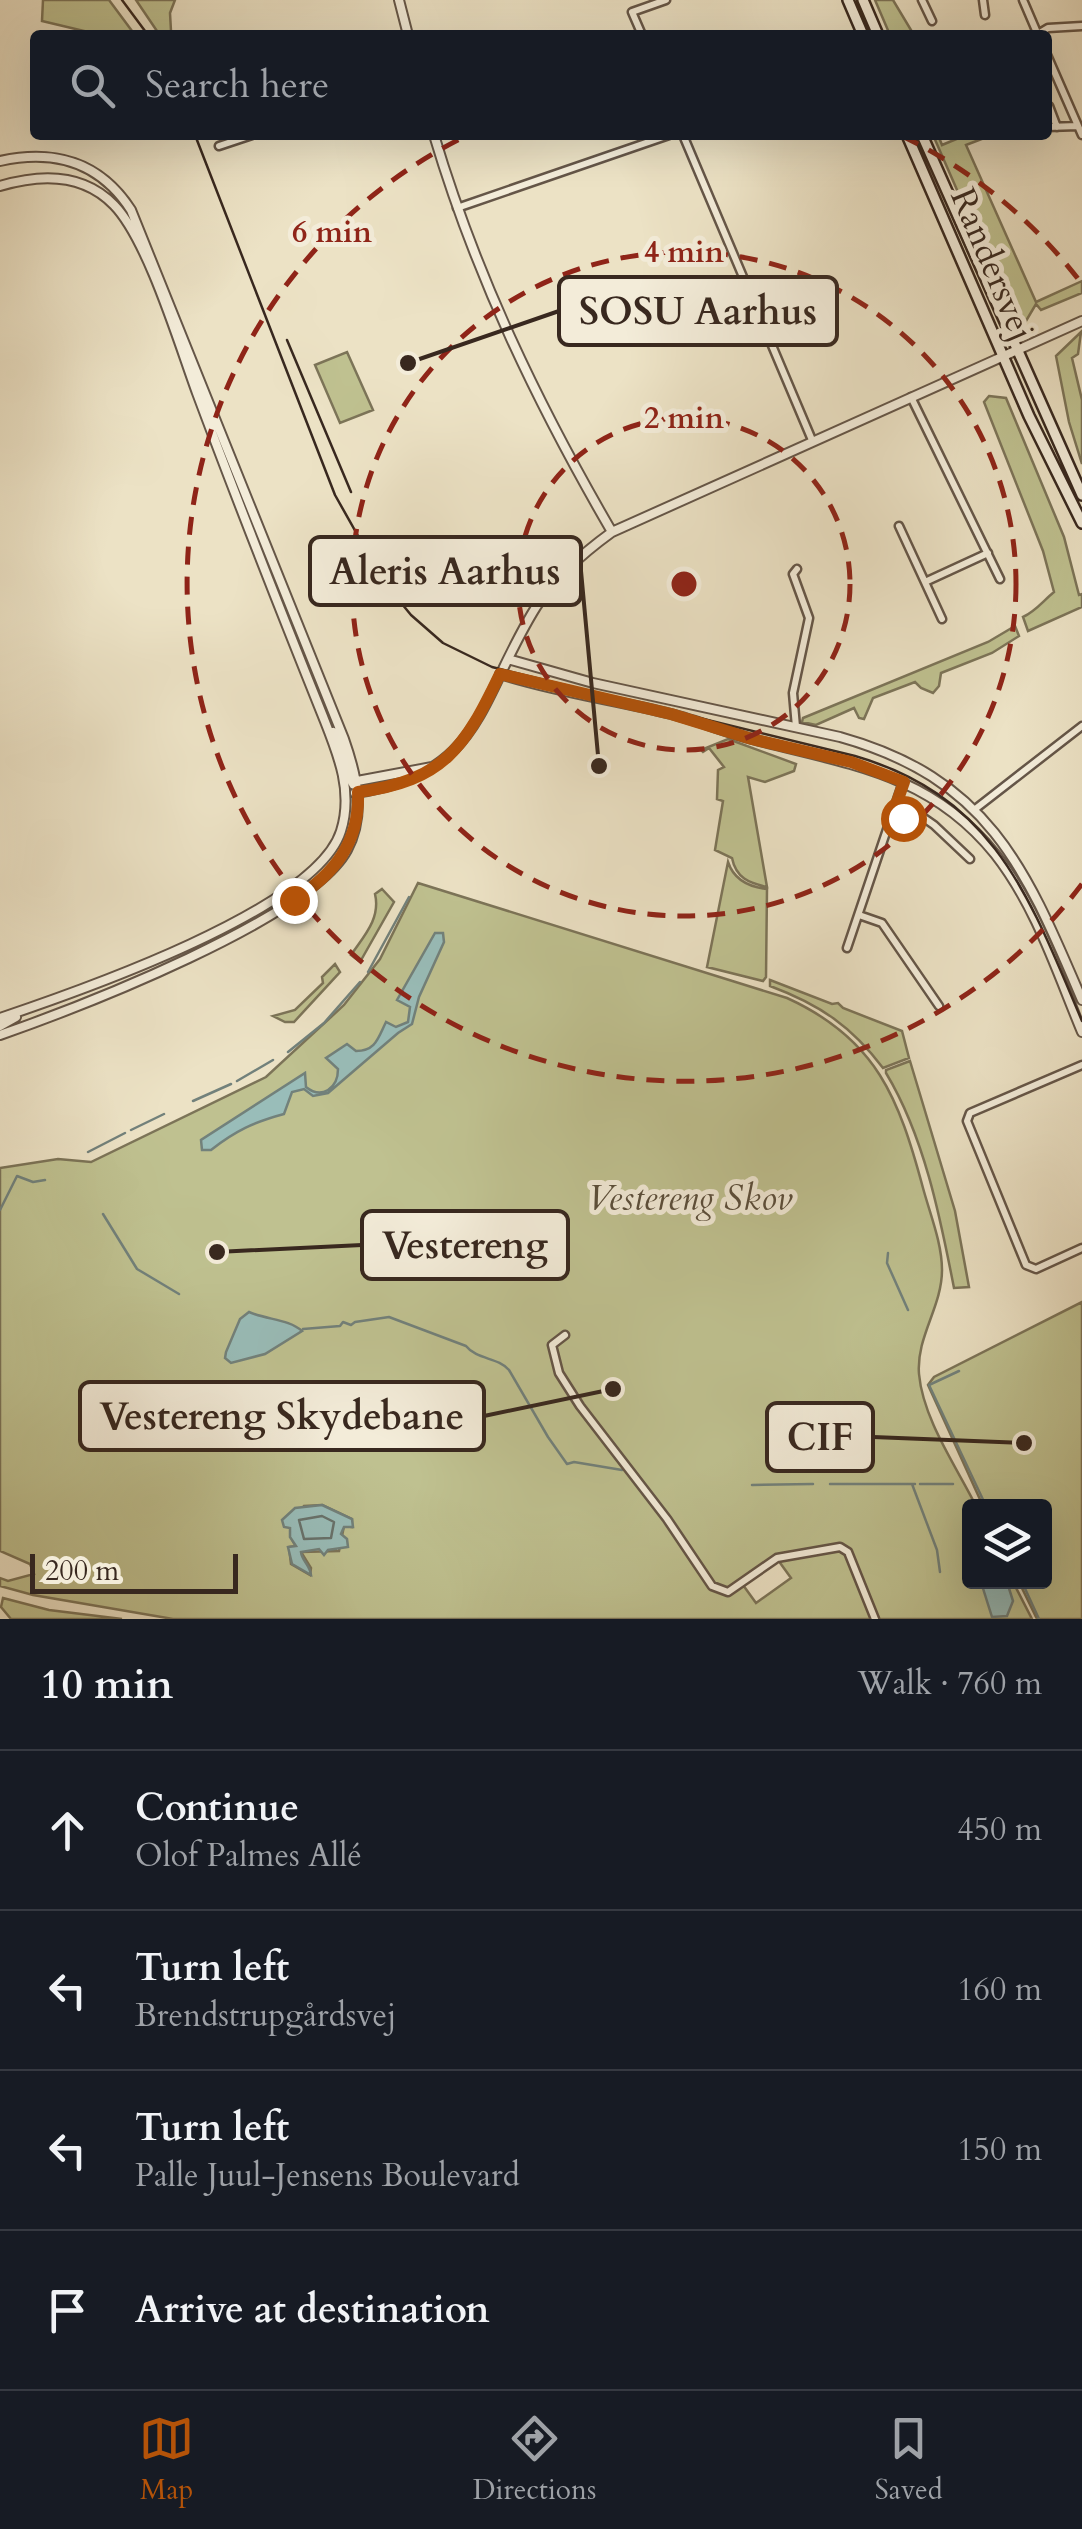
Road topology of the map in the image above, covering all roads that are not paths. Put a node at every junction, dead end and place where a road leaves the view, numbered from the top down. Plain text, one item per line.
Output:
1 (399, 0) edge
2 (666, 0) edge
3 (848, 0) edge
4 (863, 0) edge
5 (922, 0) edge
6 (983, 0) edge
7 (1023, 0) edge
8 (985, 15) dead end
9 (932, 21) dead end
10 (1082, 26) edge
11 (407, 30) edge
12 (640, 30) edge
13 (861, 30) edge
14 (876, 30) edge
15 (1036, 30) edge
16 (1045, 30) edge
17 (1052, 66) edge
18 (1052, 115) edge
19 (1078, 126) junction
20 (1052, 127) edge
21 (1056, 127) junction
22 (1082, 135) edge
23 (237, 140) edge
24 (436, 140) edge
25 (654, 140) edge
26 (685, 140) edge
27 (909, 140) edge
28 (924, 140) edge
29 (219, 146) dead end
30 (0, 161) edge
31 (0, 186) edge
32 (457, 208) junction
33 (1082, 321) edge
34 (1016, 350) junction
35 (1002, 355) junction
36 (911, 396) junction
37 (812, 440) junction
38 (1082, 495) edge
39 (1082, 522) edge
40 (899, 526) dead end
41 (612, 532) junction
42 (988, 553) junction
43 (796, 570) dead end
44 (1000, 578) dead end
45 (925, 582) junction
46 (942, 620) dead end
47 (508, 658) junction
48 (500, 674) junction
49 (1082, 726) edge
50 (796, 727) junction
51 (436, 766) junction
52 (904, 782) junction
53 (354, 785) junction
54 (974, 810) junction
55 (892, 816) junction
56 (970, 859) dead end
57 (859, 915) junction
58 (848, 948) dead end
59 (1082, 1000) edge
60 (939, 1006) dead end
61 (28, 1008) junction
62 (0, 1018) edge
63 (0, 1026) edge
64 (1082, 1032) edge
65 (0, 1035) edge
66 (1082, 1065) edge
67 (1082, 1248) edge
68 (565, 1335) dead end
69 (875, 1619) edge

1 - 11 street
2 - 12 street
3 - 13 main road
4 - 14 main road
5 - 9 street
6 - 8 street
7 - 15 street
10 - 16 street
17 - 19 street
18 - 21 street
19 - 21 street
19 - 22 street
20 - 21 street
23 - 29 street
24 - 32 street
25 - 32 street
26 - 37 street
27 - 35 main road, Randersvej
28 - 34 main road, Randersvej
30 - 53 street
31 - 53 street
32 - 41 street
33 - 34 street
34 - 35 street
34 - 38 main road, Randersvej
35 - 36 street
35 - 39 main road, Randersvej
36 - 37 street
36 - 42 street
37 - 41 street
40 - 45 street
41 - 47 street
42 - 44 street
42 - 45 street
43 - 50 street
45 - 46 street
47 - 48 street
47 - 50 street
48 - 51 street
48 - 52 street
49 - 54 street
50 - 54 street
51 - 53 street
51 - 53 street
52 - 55 street
52 - 64 street
53 - 61 street
53 - 65 street
54 - 59 street
55 - 56 street
55 - 57 street
57 - 58 street
57 - 60 street
61 - 62 street
61 - 63 street
66 - 67 street
68 - 69 street

